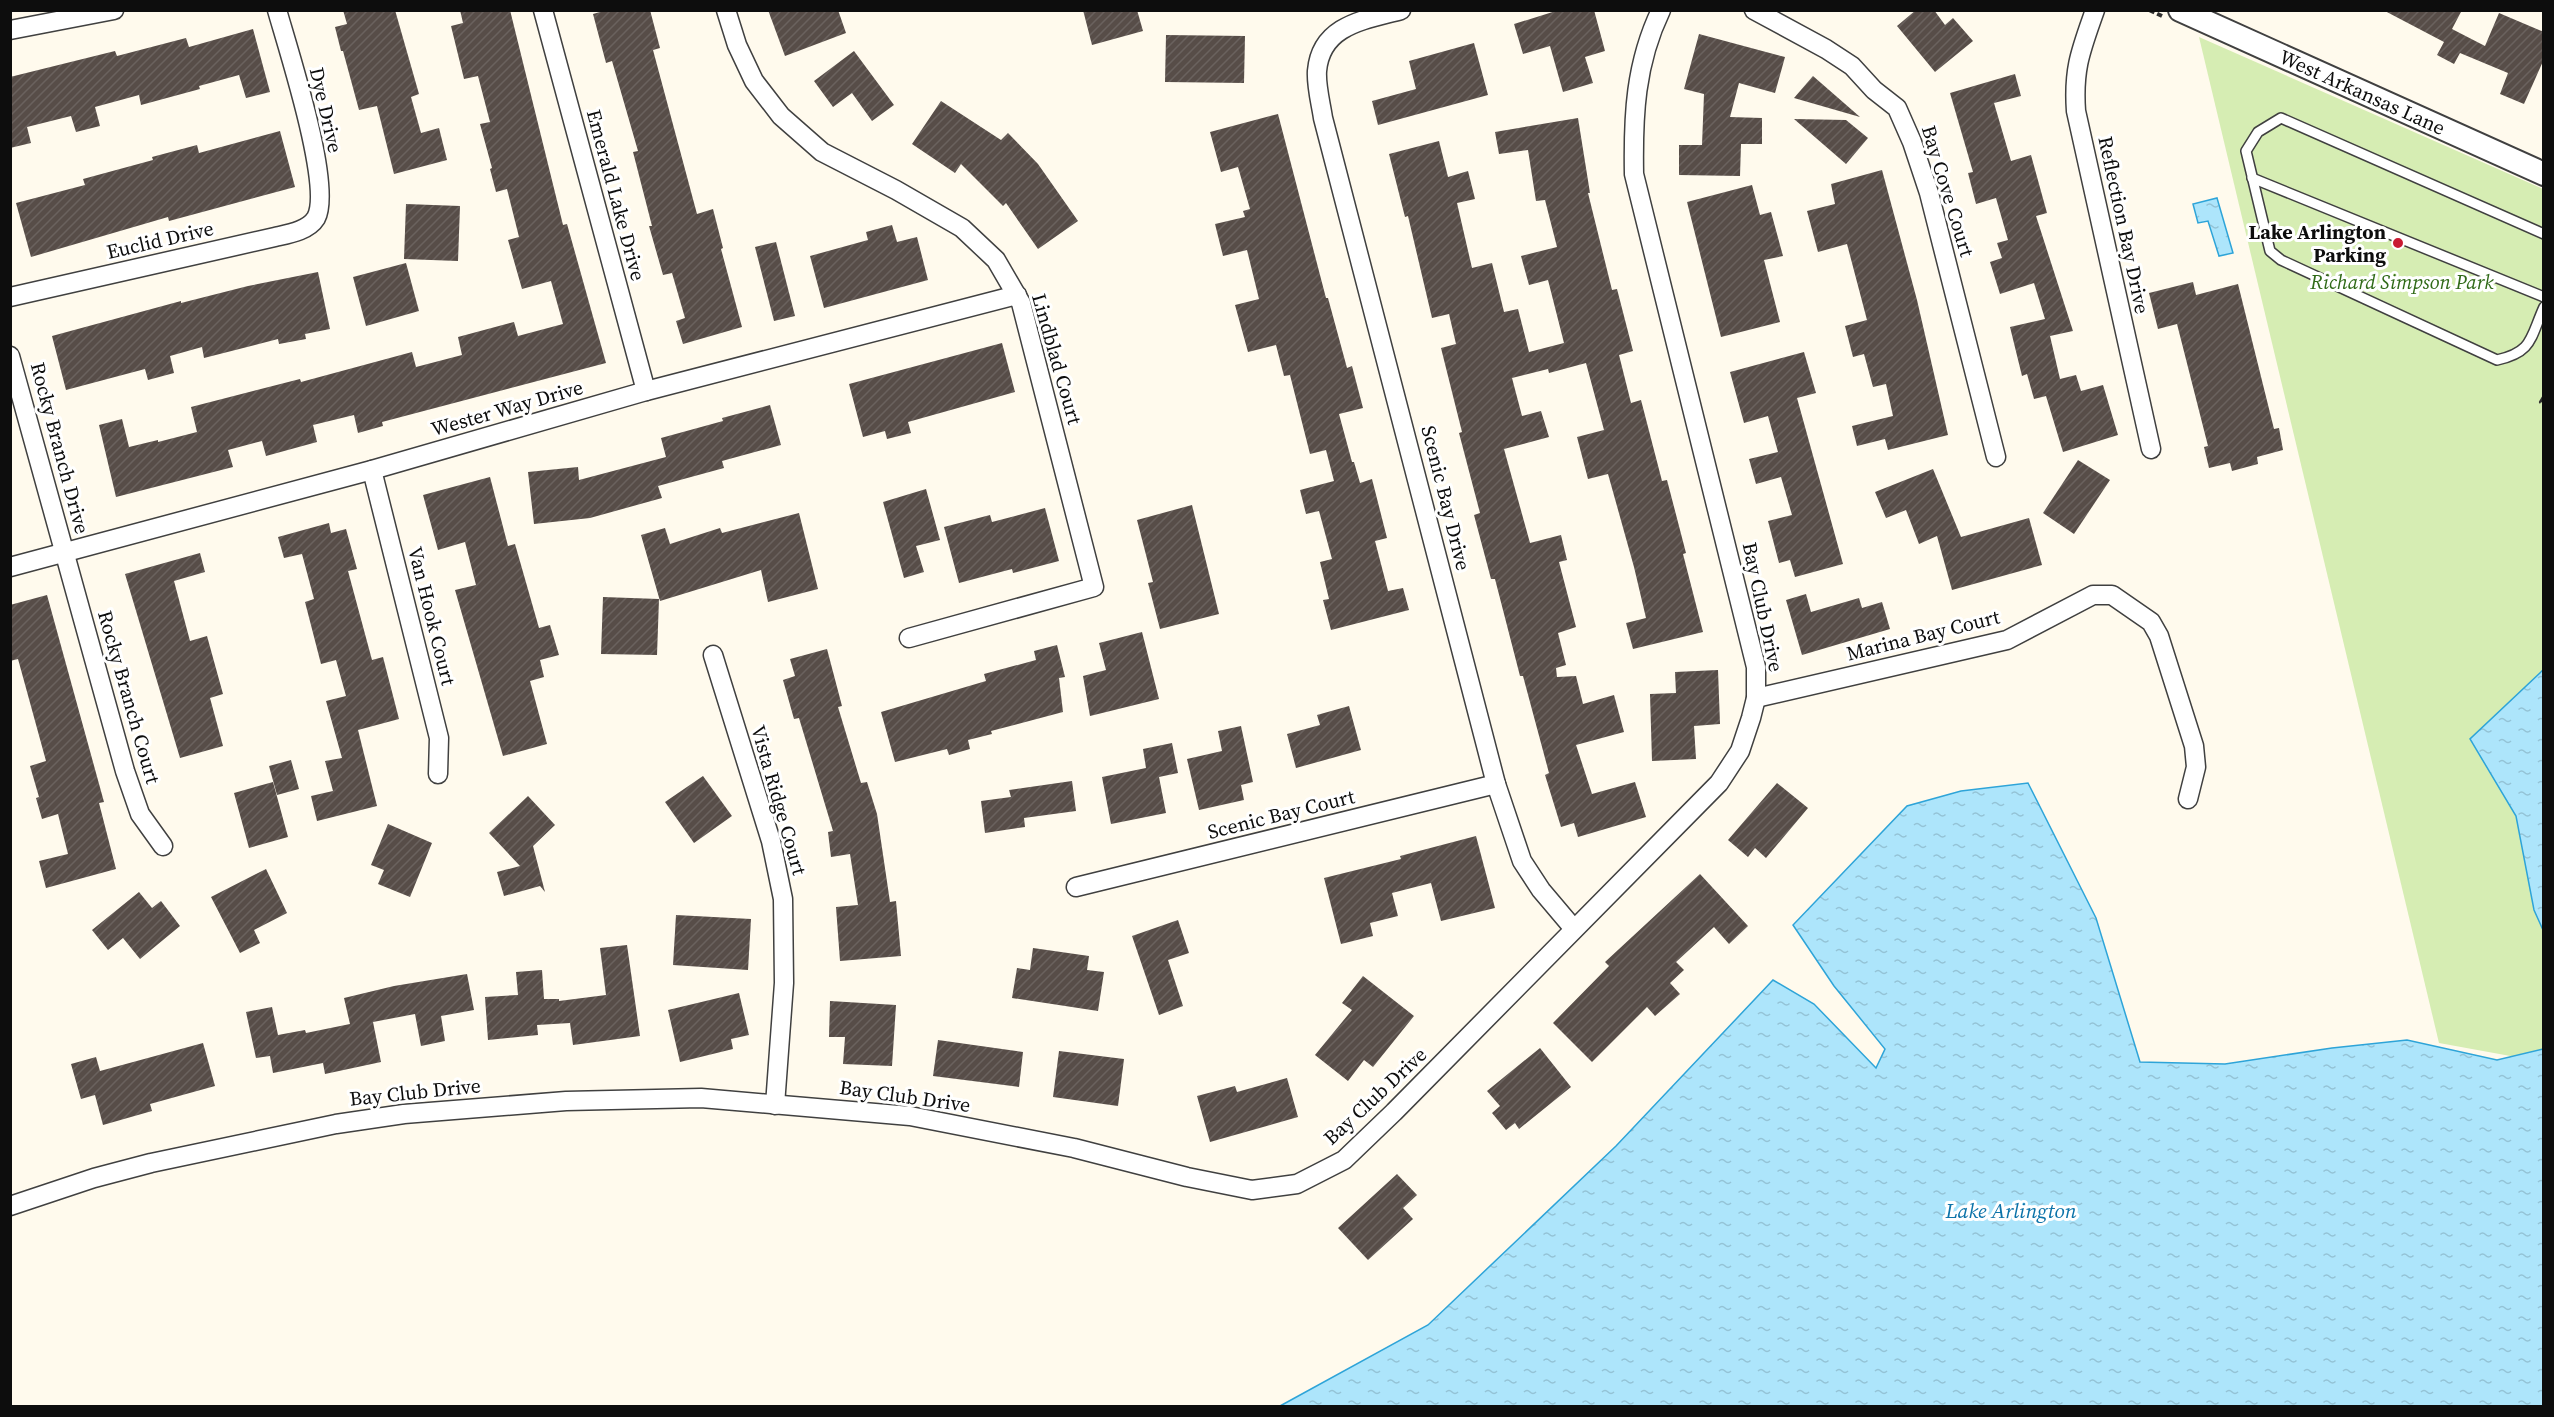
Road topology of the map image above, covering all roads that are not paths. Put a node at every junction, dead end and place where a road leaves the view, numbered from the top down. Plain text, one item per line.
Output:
1 (114, 10) edge
2 (277, 10) edge
3 (543, 10) edge
4 (726, 10) edge
5 (1401, 10) edge
6 (1660, 10) edge
7 (1754, 10) edge
8 (2095, 10) edge
9 (2180, 10) edge
10 (10, 30) edge
11 (2544, 174) edge
12 (2252, 178) junction
13 (315, 219) joint
14 (2544, 234) edge
15 (1017, 295) junction
16 (10, 297) edge
17 (2544, 297) edge
18 (2544, 307) edge
19 (10, 356) edge
20 (646, 391) junction
21 (2151, 449) dead end
22 (1996, 457) dead end
23 (372, 470) junction
24 (65, 553) junction
25 (10, 567) edge
26 (909, 638) dead end
27 (713, 655) dead end
28 (1756, 698) junction
29 (438, 774) dead end
30 (1496, 784) junction
31 (2188, 799) dead end
32 (163, 846) dead end
33 (1076, 887) dead end
34 (1574, 929) junction
35 (776, 1105) junction
36 (10, 1206) edge

1 - 10 street
2 - 13 street, Dye Drive
3 - 20 street, Emerald Lake Drive
4 - 15 street, Lindblad Court
5 - 30 street, Scenic Bay Drive
6 - 28 street, Bay Club Drive
7 - 22 street, Bay Cove Court
8 - 21 street, Reflection Bay Drive
9 - 11 street, West Arkansas Lane
12 - 14 lane
12 - 17 lane
12 - 18 lane
13 - 16 street, Euclid Drive
15 - 20 street, Wester Way Drive
15 - 26 street, Lindblad Court
19 - 24 street, Rocky Branch Drive
20 - 23 street, Wester Way Drive
23 - 24 street, Wester Way Drive
23 - 29 street, Van Hook Court
24 - 25 street, Wester Way Drive
24 - 32 street, Rocky Branch Court
27 - 35 street, Vista Ridge Court
28 - 31 street, Marina Bay Court
28 - 34 street, Bay Club Drive
30 - 33 street, Scenic Bay Court
30 - 34 street, Scenic Bay Drive
34 - 35 street, Bay Club Drive
35 - 36 street, Bay Club Drive

